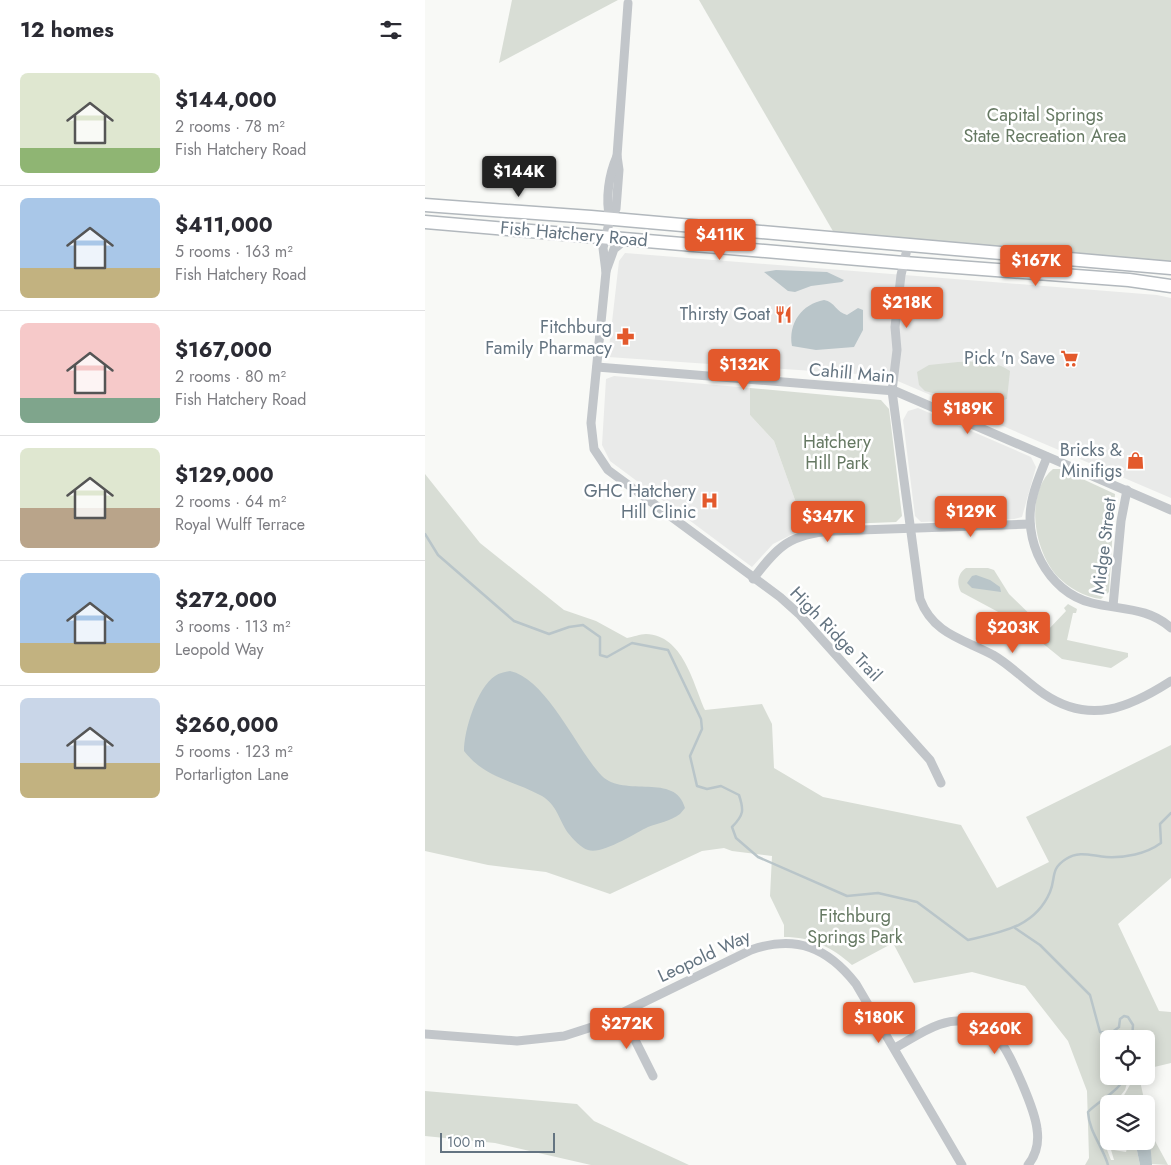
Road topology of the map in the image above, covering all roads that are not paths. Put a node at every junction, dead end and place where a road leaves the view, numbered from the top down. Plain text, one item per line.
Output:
1 (628, 3) dead end
2 (425, 205) edge
3 (610, 219) junction
4 (425, 222) edge
5 (605, 237) junction
6 (625, 239) junction
7 (907, 244) junction
8 (904, 263) junction
9 (1171, 268) edge
10 (606, 272) junction
11 (1171, 286) edge
12 (597, 367) junction
13 (893, 391) junction
14 (1047, 457) junction
15 (1127, 490) junction
16 (1171, 510) edge
17 (1030, 524) junction
18 (911, 529) junction
19 (753, 578) junction
20 (1113, 606) junction
21 (1171, 628) edge
22 (1171, 681) edge
23 (941, 783) dead end
24 (622, 1014) junction
25 (425, 1034) edge
26 (895, 1048) junction
27 (653, 1076) dead end
28 (962, 1165) edge
29 (1027, 1165) edge

1 - 3 street, High Ridge Trail
2 - 3 main road, Fish Hatchery Road
3 - 5 street, High Ridge Trail
3 - 7 main road, Fish Hatchery Road
4 - 5 main road, Fish Hatchery Road
5 - 6 main road, Fish Hatchery Road
5 - 10 street, High Ridge Trail
6 - 8 main road, Fish Hatchery Road
6 - 10 street, High Ridge Trail
7 - 8 street
7 - 9 main road, Fish Hatchery Road
8 - 11 main road, Fish Hatchery Road
8 - 13 street
10 - 12 street, High Ridge Trail
12 - 13 street, Cahill Main
12 - 19 street, High Ridge Trail
13 - 14 street, Cahill Main
13 - 18 street
14 - 15 street, Cahill Main
14 - 17 street
15 - 16 street, Cahill Main
15 - 20 street, Midge Street
17 - 18 street
17 - 20 street
18 - 19 street
18 - 22 street
19 - 23 street, High Ridge Trail
20 - 21 street
24 - 25 street, Leopold Way
24 - 26 street, Leopold Way
24 - 27 street
26 - 28 street, Leopold Way
26 - 29 street

